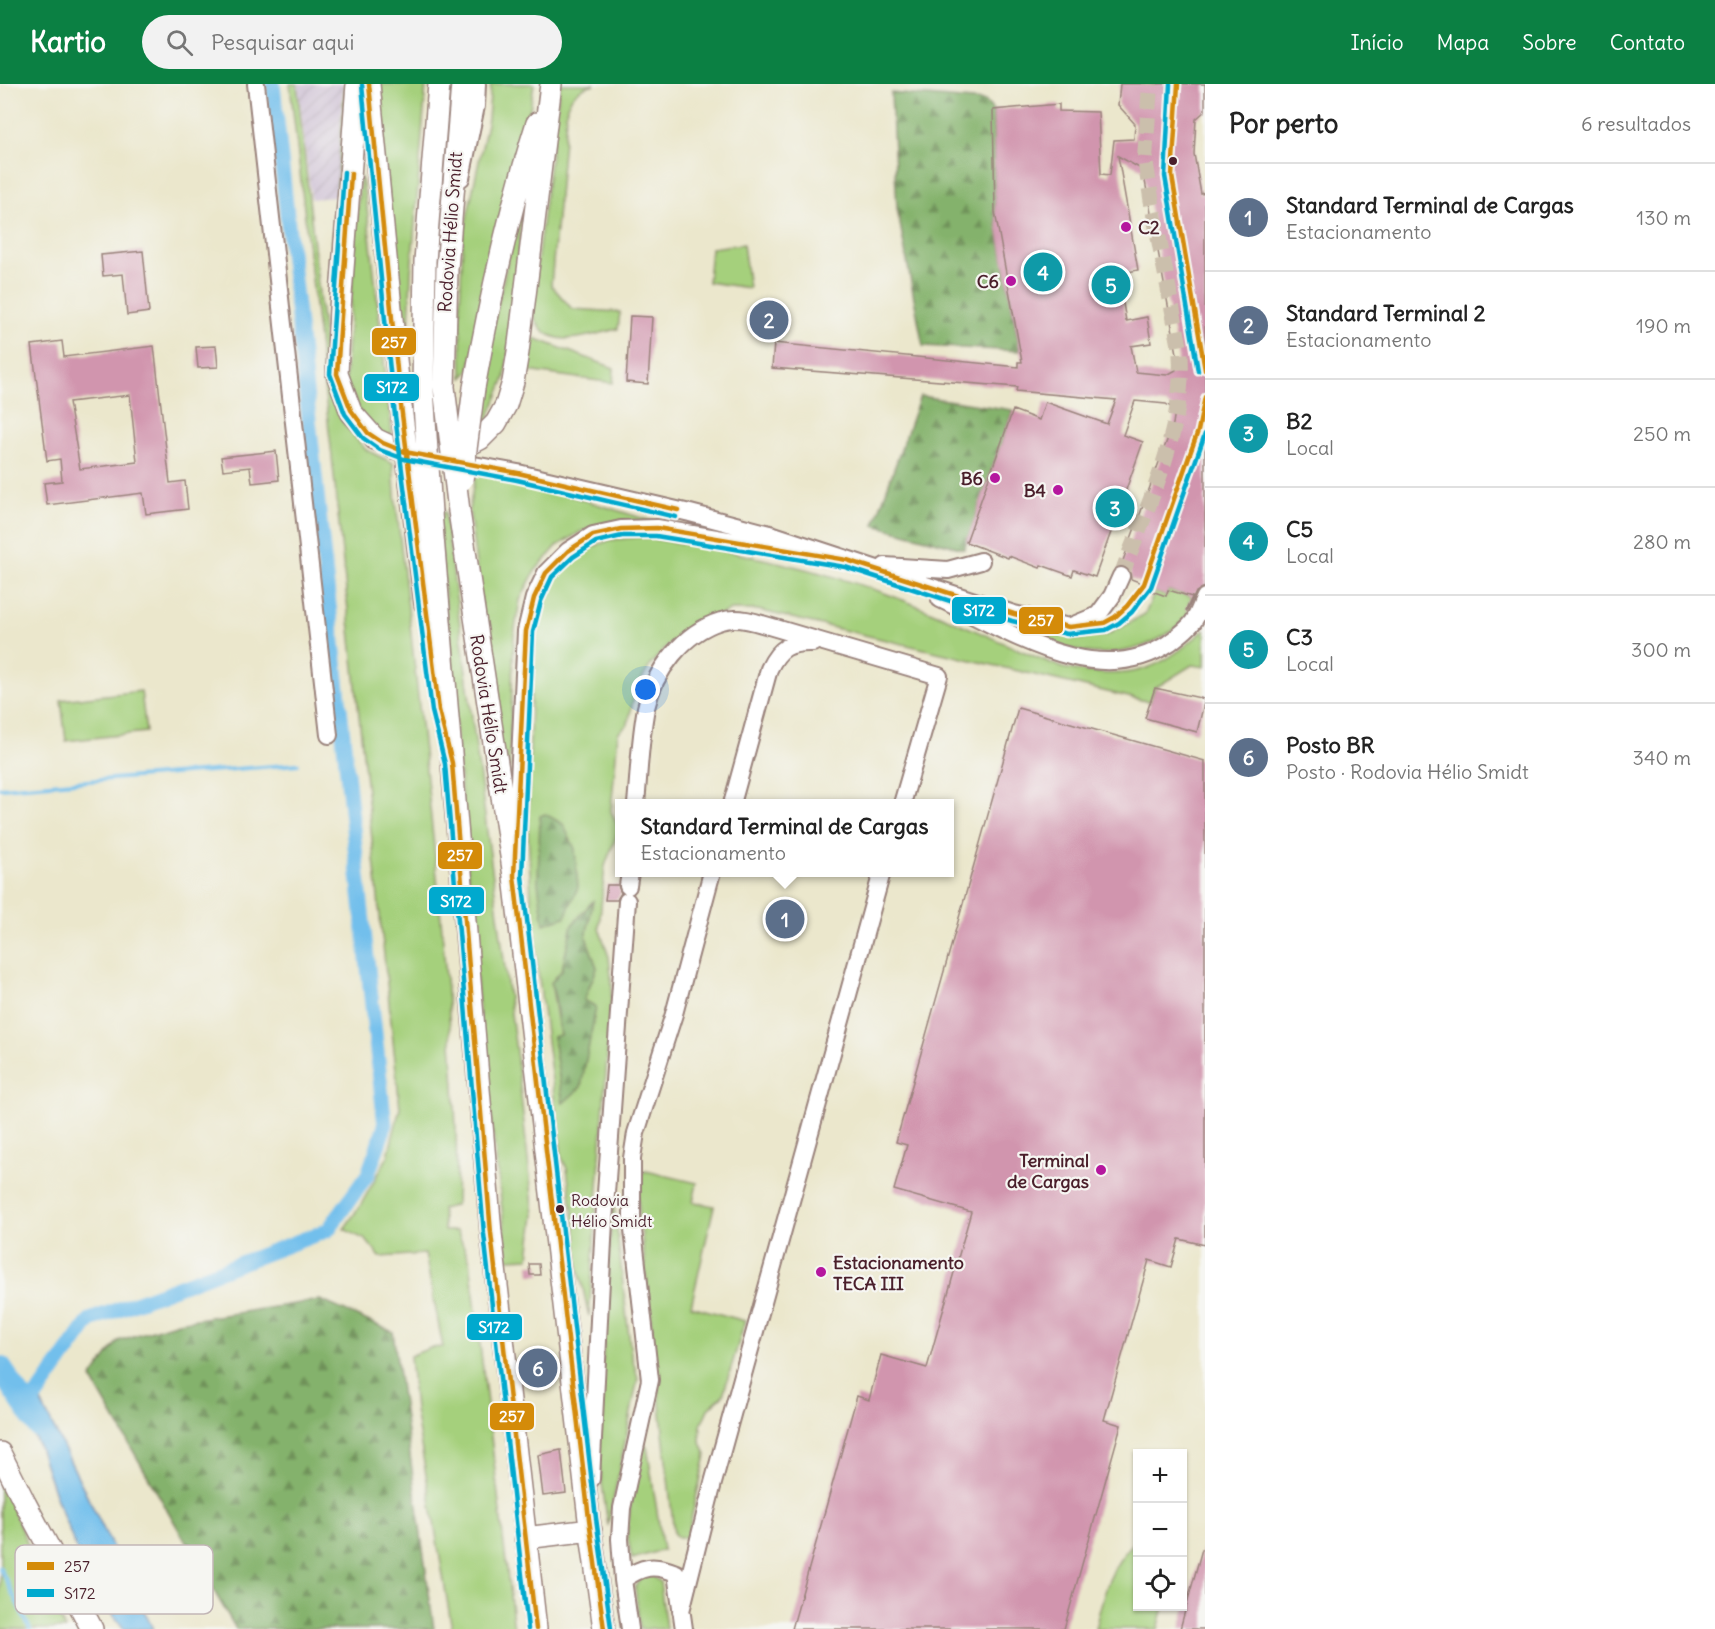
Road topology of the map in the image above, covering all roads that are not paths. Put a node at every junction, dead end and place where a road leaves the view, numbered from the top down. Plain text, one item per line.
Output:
1 (256, 84) edge
2 (357, 84) edge
3 (369, 84) edge
4 (439, 84) edge
5 (462, 84) edge
6 (477, 84) edge
7 (550, 84) edge
8 (450, 219) junction
9 (430, 457) junction
10 (459, 511) junction
11 (423, 514) junction
12 (981, 561) dead end
13 (854, 562) junction
14 (878, 570) junction
15 (1121, 576) tunnel mouth
16 (1205, 597) edge
17 (757, 622) junction
18 (826, 643) junction
19 (776, 654) junction
20 (329, 735) dead end
21 (637, 799) edge
22 (733, 799) edge
23 (903, 799) edge
24 (514, 876) junction
25 (711, 877) edge
26 (881, 877) edge
27 (628, 887) edge
28 (0, 1453) edge
29 (590, 1525) junction
30 (525, 1538) junction
31 (47, 1545) edge
32 (623, 1580) junction
33 (681, 1611) junction
34 (84, 1614) edge
35 (92, 1629) edge
36 (536, 1629) edge
37 (604, 1629) edge
38 (630, 1629) edge
39 (684, 1629) edge

1 - 20 street
2 - 9 main road
3 - 11 main road, bridge
4 - 11 main road, Rodovia Hélio Smidt, bridge
5 - 8 main road, Rodovia Hélio Smidt
6 - 8 street
7 - 9 main road
7 - 10 main road, bridge
8 - 10 main road, Rodovia Hélio Smidt, bridge
9 - 13 street
10 - 24 main road, Rodovia Hélio Smidt
11 - 30 main road, Rodovia Hélio Smidt
12 - 13 street
13 - 14 street
13 - 24 street
14 - 15 street
14 - 16 street
17 - 18 street
17 - 19 street
17 - 21 street
18 - 19 street
18 - 23 street
19 - 22 street
24 - 29 main road, Rodovia Hélio Smidt
25 - 32 street
26 - 33 street
27 - 29 street
28 - 31 main road
29 - 30 main road
29 - 37 main road, Rodovia Hélio Smidt
30 - 36 main road, Rodovia Hélio Smidt
32 - 33 street
32 - 38 street
33 - 39 street
34 - 35 main road

